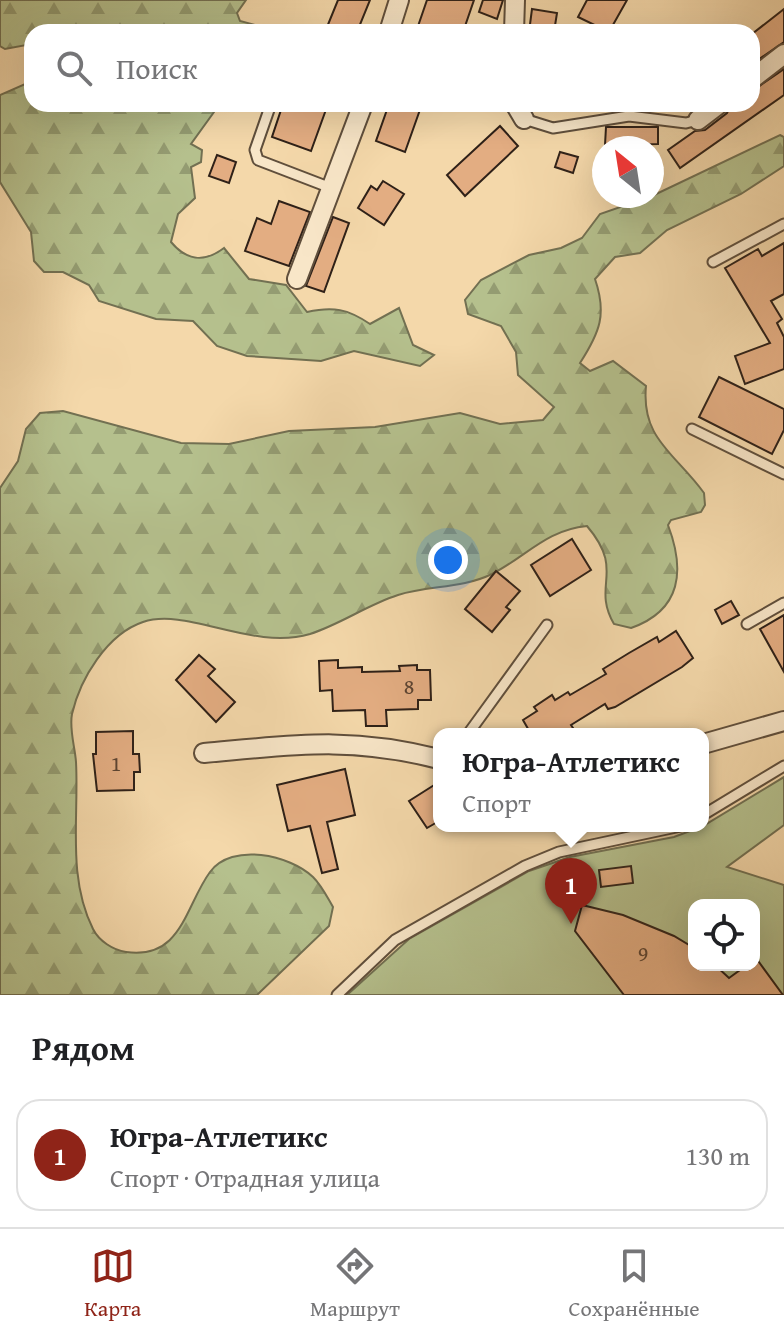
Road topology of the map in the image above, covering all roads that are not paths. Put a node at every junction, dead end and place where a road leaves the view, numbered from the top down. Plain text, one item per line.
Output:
1 (399, 0) edge
2 (515, 0) edge
3 (392, 24) edge
4 (514, 24) edge
5 (784, 54) edge
6 (760, 73) edge
7 (268, 112) edge
8 (360, 112) edge
9 (521, 112) edge
10 (708, 112) edge
11 (698, 120) joint
12 (331, 188) junction
13 (784, 224) edge
14 (713, 262) dead end
15 (297, 279) dead end
16 (692, 429) dead end
17 (784, 474) edge
18 (784, 603) edge
19 (747, 624) dead end
20 (547, 625) dead end
21 (784, 721) edge
22 (472, 728) edge
23 (709, 742) edge
24 (204, 753) dead end
25 (433, 757) edge
26 (784, 766) edge
27 (709, 811) edge
28 (653, 832) edge
29 (337, 995) edge

1 - 3 street
2 - 4 street
5 - 6 street
7 - 12 lane
8 - 12 street
9 - 11 lane
10 - 11 street
12 - 15 street
13 - 14 lane
16 - 17 lane
18 - 19 lane
20 - 22 lane
21 - 23 street
24 - 25 street
26 - 27 lane
28 - 29 lane

